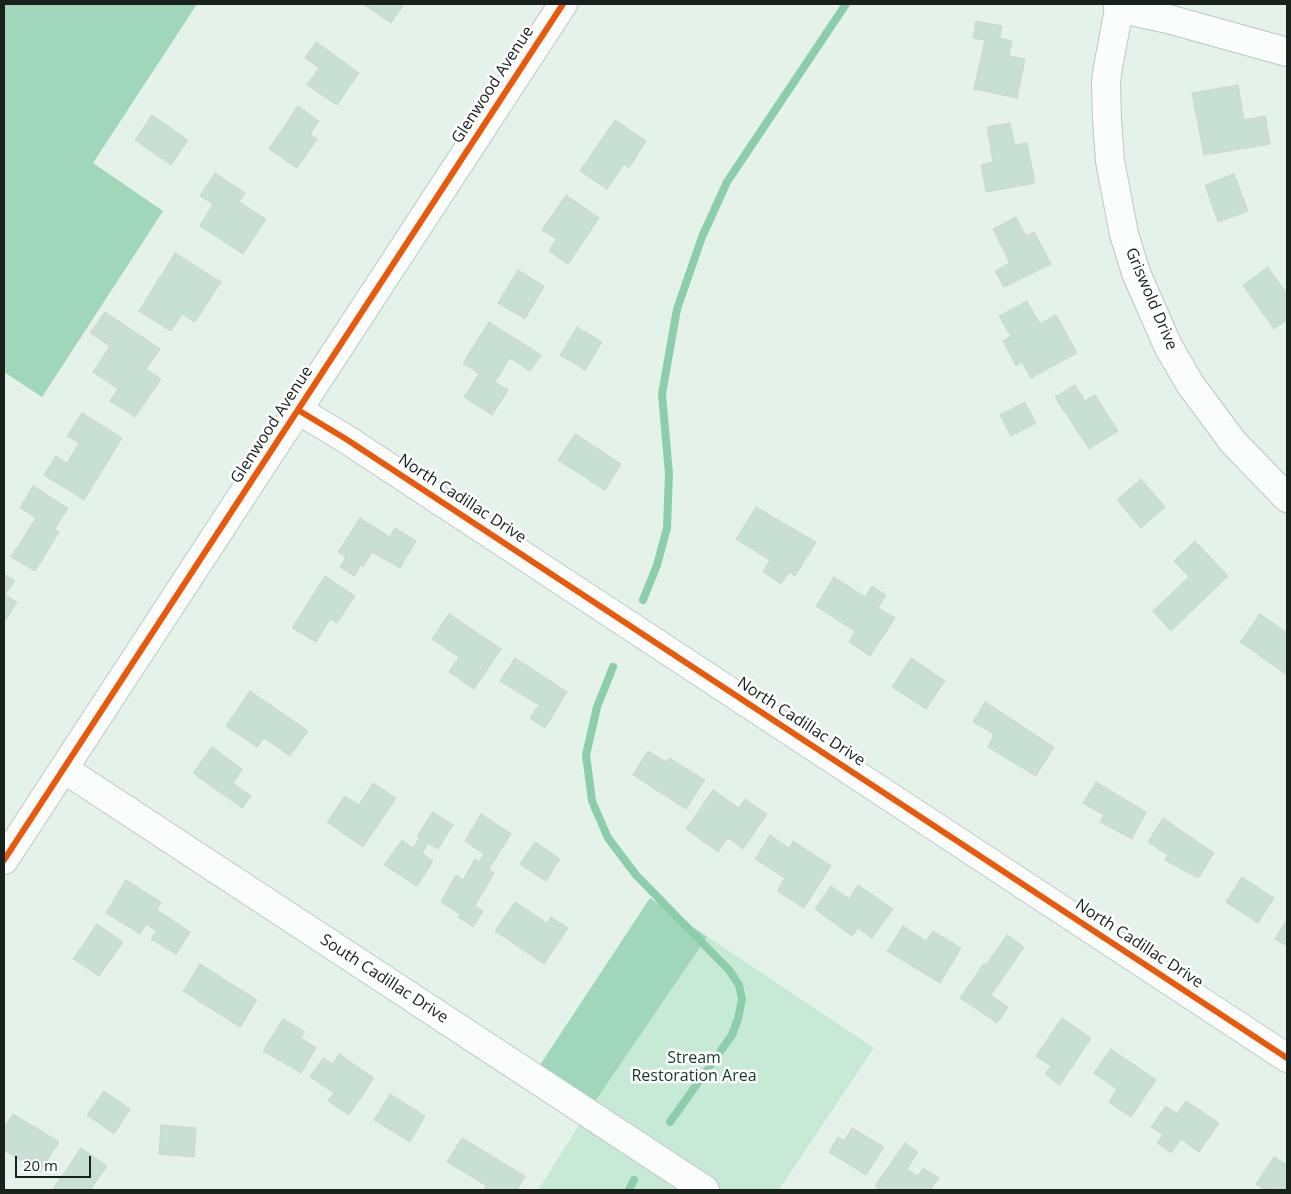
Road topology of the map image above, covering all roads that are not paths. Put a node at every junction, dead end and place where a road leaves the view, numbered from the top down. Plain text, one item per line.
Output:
1 (562, 4) edge
2 (1119, 6) edge
3 (1287, 52) edge
4 (298, 410) junction
5 (1287, 498) edge
6 (64, 769) junction
7 (4, 860) edge
8 (1287, 1058) edge
9 (705, 1190) edge

1 - 4 street, Glenwood Avenue
2 - 3 street
2 - 5 street, Griswold Drive
4 - 6 street, Glenwood Avenue
4 - 8 street, North Cadillac Drive
6 - 7 street, Glenwood Avenue
6 - 9 street, South Cadillac Drive

